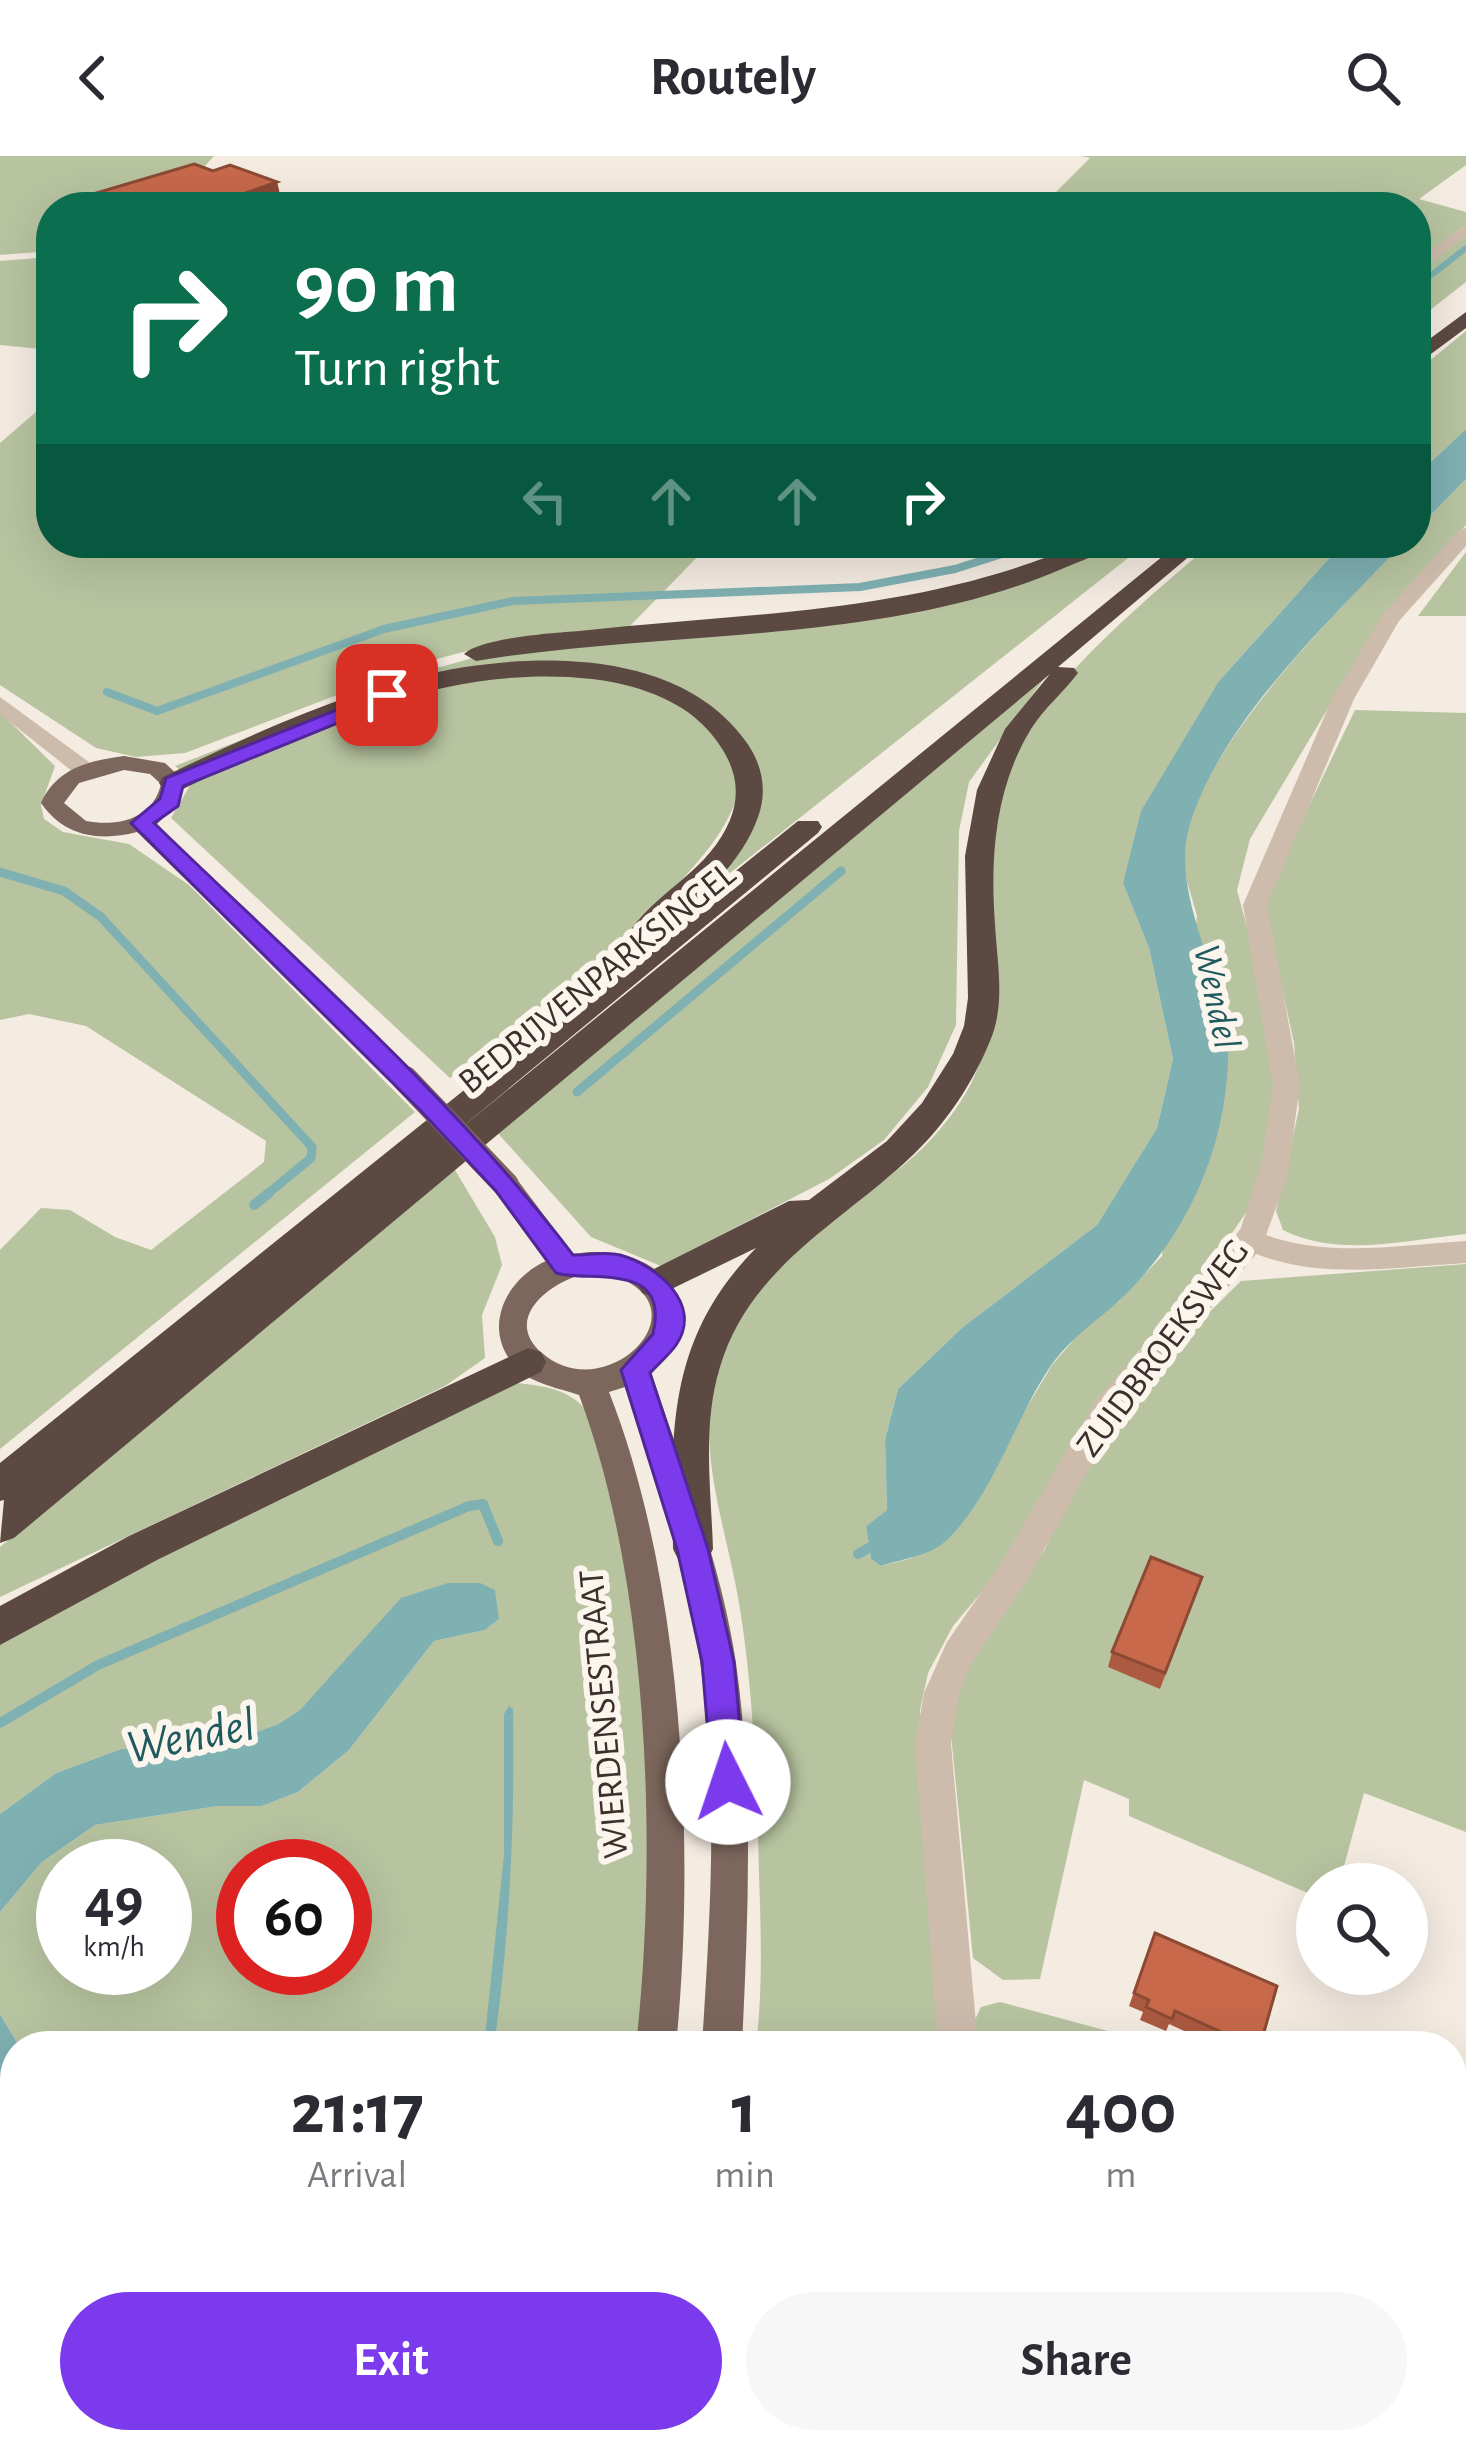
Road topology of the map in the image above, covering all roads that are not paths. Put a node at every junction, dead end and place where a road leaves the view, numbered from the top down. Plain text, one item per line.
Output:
1 (1466, 230) edge
2 (1431, 257) edge
3 (1466, 298) edge
4 (1466, 318) edge
5 (1431, 327) edge
6 (1431, 347) edge
7 (1466, 534) edge
8 (1061, 558) edge
9 (1159, 558) edge
10 (1160, 558) edge
11 (1161, 558) edge
12 (0, 704) edge
13 (85, 770) junction
14 (165, 776) junction
15 (141, 823) junction
16 (848, 1187) junction
17 (317, 1228) junction
18 (1250, 1240) junction
19 (1466, 1252) edge
20 (566, 1266) junction
21 (655, 1284) junction
22 (528, 1362) junction
23 (635, 1370) junction
24 (590, 1382) junction
25 (0, 1485) edge
26 (0, 1526) edge
27 (693, 1549) junction
28 (0, 1627) edge
29 (658, 2031) edge
30 (723, 2031) edge
31 (957, 2031) edge

1 - 2 street
3 - 5 highway
4 - 6 highway
7 - 18 street, ZUIDBROEKSWEG
8 - 14 highway
9 - 17 highway, BEDRIJVENPARKSINGEL
10 - 26 highway, BEDRIJVENPARKSINGEL
11 - 16 highway
12 - 13 street
13 - 14 main road
13 - 15 main road
14 - 15 main road
14 - 17 highway
15 - 20 main road, bridge
16 - 21 highway
16 - 27 highway
17 - 25 highway, BEDRIJVENPARKSINGEL
18 - 19 street
18 - 31 street, ZUIDBROEKSWEG
20 - 21 main road
20 - 22 main road
21 - 23 main road
22 - 24 main road
22 - 28 highway
23 - 24 main road
23 - 27 main road
24 - 29 main road, WIERDENSESTRAAT
27 - 30 main road

